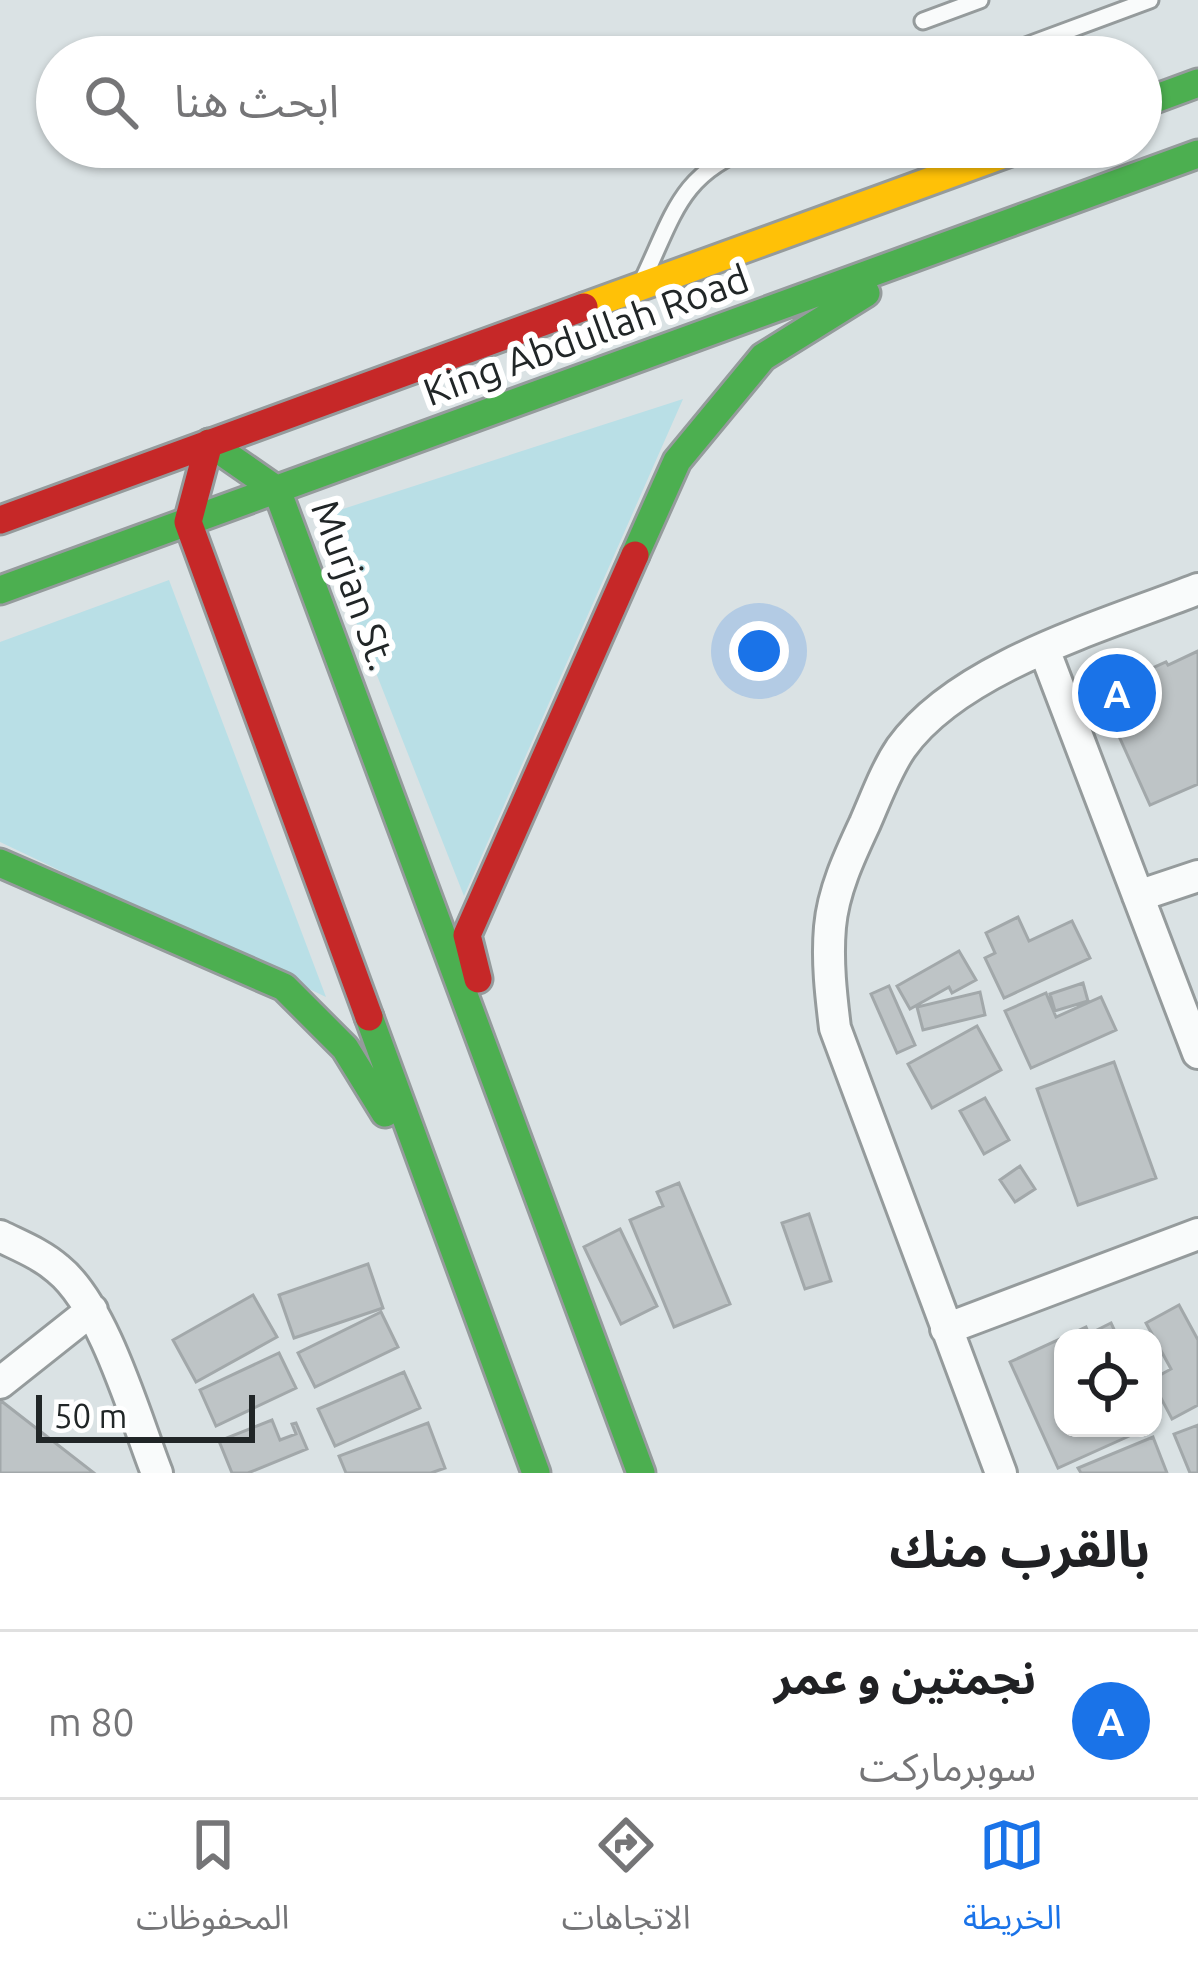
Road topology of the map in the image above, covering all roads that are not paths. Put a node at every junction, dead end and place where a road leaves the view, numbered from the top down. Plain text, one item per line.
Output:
1 (980, 0) edge
2 (1150, 0) edge
3 (923, 22) dead end
4 (1053, 36) edge
5 (1198, 83) edge
6 (1162, 96) edge
7 (1198, 154) edge
8 (1162, 167) edge
9 (709, 168) edge
10 (966, 168) edge
11 (1159, 168) edge
12 (942, 245) junction
13 (640, 287) junction
14 (209, 443) junction
15 (277, 490) junction
16 (0, 520) edge
17 (188, 522) junction
18 (1198, 589) edge
19 (0, 590) edge
20 (1044, 649) junction
21 (0, 863) edge
22 (1198, 876) edge
23 (1138, 896) junction
24 (1198, 1053) edge
25 (521, 1149) junction
26 (432, 1189) junction
27 (1198, 1234) edge
28 (0, 1236) edge
29 (92, 1310) junction
30 (946, 1329) junction
31 (0, 1383) edge
32 (157, 1473) edge
33 (536, 1473) edge
34 (641, 1473) edge
35 (1001, 1473) edge

1 - 3 lane
2 - 4 lane
5 - 6 street
7 - 8 street, King Abdullah Road
9 - 13 lane
10 - 13 street, King Abdullah Road
11 - 12 street, King Abdullah Road
12 - 15 street, King Abdullah Road
12 - 25 street
13 - 14 street, King Abdullah Road
14 - 15 street, Murjan St.
14 - 16 street, King Abdullah Road
14 - 17 street
15 - 17 street, King Abdullah Road
15 - 25 street, Murjan St.
17 - 19 street, King Abdullah Road
17 - 26 street
18 - 20 street
20 - 23 street
20 - 30 street
21 - 26 street
22 - 23 street
23 - 24 street
25 - 34 street, Murjan St.
26 - 33 street
27 - 30 street
28 - 29 street
29 - 31 street
29 - 32 street
30 - 35 street

